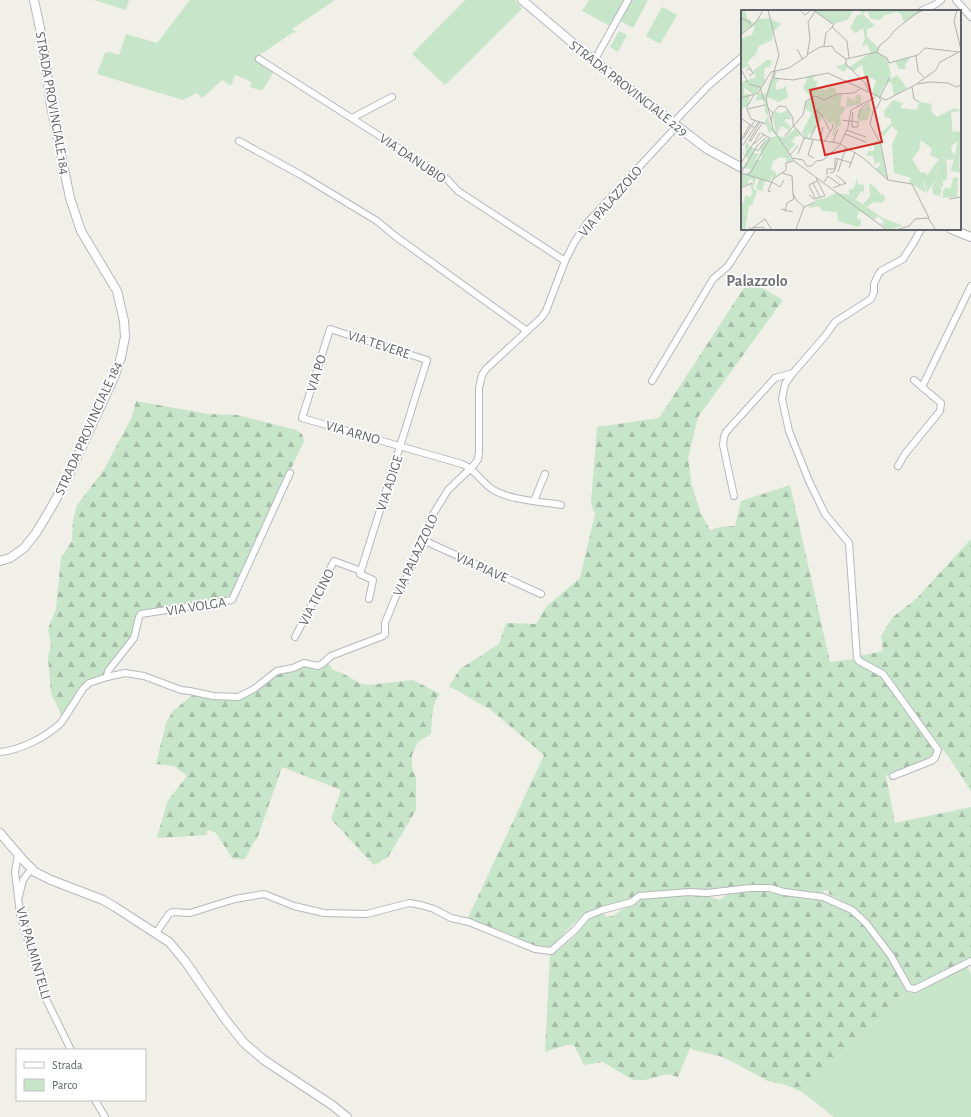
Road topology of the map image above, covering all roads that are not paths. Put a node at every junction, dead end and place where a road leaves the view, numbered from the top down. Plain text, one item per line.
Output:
1 (34, 0) edge
2 (522, 0) edge
3 (628, 0) edge
4 (941, 0) edge
5 (956, 0) edge
6 (923, 10) edge
7 (971, 17) edge
8 (741, 58) edge
9 (259, 59) dead end
10 (594, 61) junction
11 (392, 97) dead end
12 (352, 118) junction
13 (675, 124) junction
14 (239, 140) dead end
15 (741, 167) edge
16 (751, 230) edge
17 (920, 230) edge
18 (954, 230) edge
19 (971, 237) edge
20 (565, 261) junction
21 (971, 286) edge
22 (330, 329) joint
23 (527, 331) junction
24 (427, 360) joint
25 (792, 373) junction
26 (914, 380) dead end
27 (652, 381) dead end
28 (922, 387) junction
29 (302, 418) joint
30 (400, 446) junction
31 (898, 466) dead end
32 (472, 468) junction
33 (290, 473) dead end
34 (545, 474) dead end
35 (734, 496) dead end
36 (534, 501) junction
37 (562, 505) dead end
38 (423, 540) junction
39 (0, 561) edge
40 (361, 572) junction
41 (541, 594) dead end
42 (369, 599) dead end
43 (295, 637) dead end
44 (106, 677) junction
45 (0, 752) edge
46 (893, 776) dead end
47 (0, 833) edge
48 (18, 854) junction
49 (32, 868) junction
50 (18, 899) junction
51 (156, 933) junction
52 (971, 961) edge
53 (71, 1049) edge
54 (96, 1101) edge
55 (106, 1117) edge
56 (347, 1117) edge

1 - 39 street, STRADA PROVINCIALE 184
2 - 10 street, STRADA PROVINCIALE 229
3 - 10 street
4 - 6 street
5 - 7 street
8 - 13 street, VIA PALAZZOLO
9 - 12 street, VIA DANUBIO
10 - 13 street, STRADA PROVINCIALE 229
11 - 12 street
12 - 20 street, VIA DANUBIO
13 - 15 street, STRADA PROVINCIALE 229
13 - 20 street, VIA PALAZZOLO
14 - 23 street
16 - 27 street
17 - 25 street
18 - 19 street
20 - 23 street, VIA PALAZZOLO
21 - 28 street
22 - 24 street, VIA TEVERE
22 - 29 street, VIA PO
23 - 32 street, VIA PALAZZOLO
24 - 30 street, VIA ADIGE
25 - 35 street
25 - 46 street
26 - 28 street
28 - 31 street
29 - 30 street, VIA ARNO
30 - 32 street, VIA ARNO
30 - 40 street, VIA ADIGE
32 - 36 street
32 - 38 street, VIA PALAZZOLO
33 - 44 street, VIA VOLGA
34 - 36 street
36 - 37 street
38 - 41 street, VIA PIAVE
38 - 44 street, VIA PALAZZOLO
40 - 42 street
40 - 43 street, VIA TICINO
44 - 45 street, VIA PALAZZOLO
47 - 48 street
48 - 49 street
48 - 50 street, VIA PALMINTELLI
49 - 50 street
49 - 51 street
50 - 53 street, VIA PALMINTELLI
51 - 52 street
51 - 56 street
54 - 55 street

